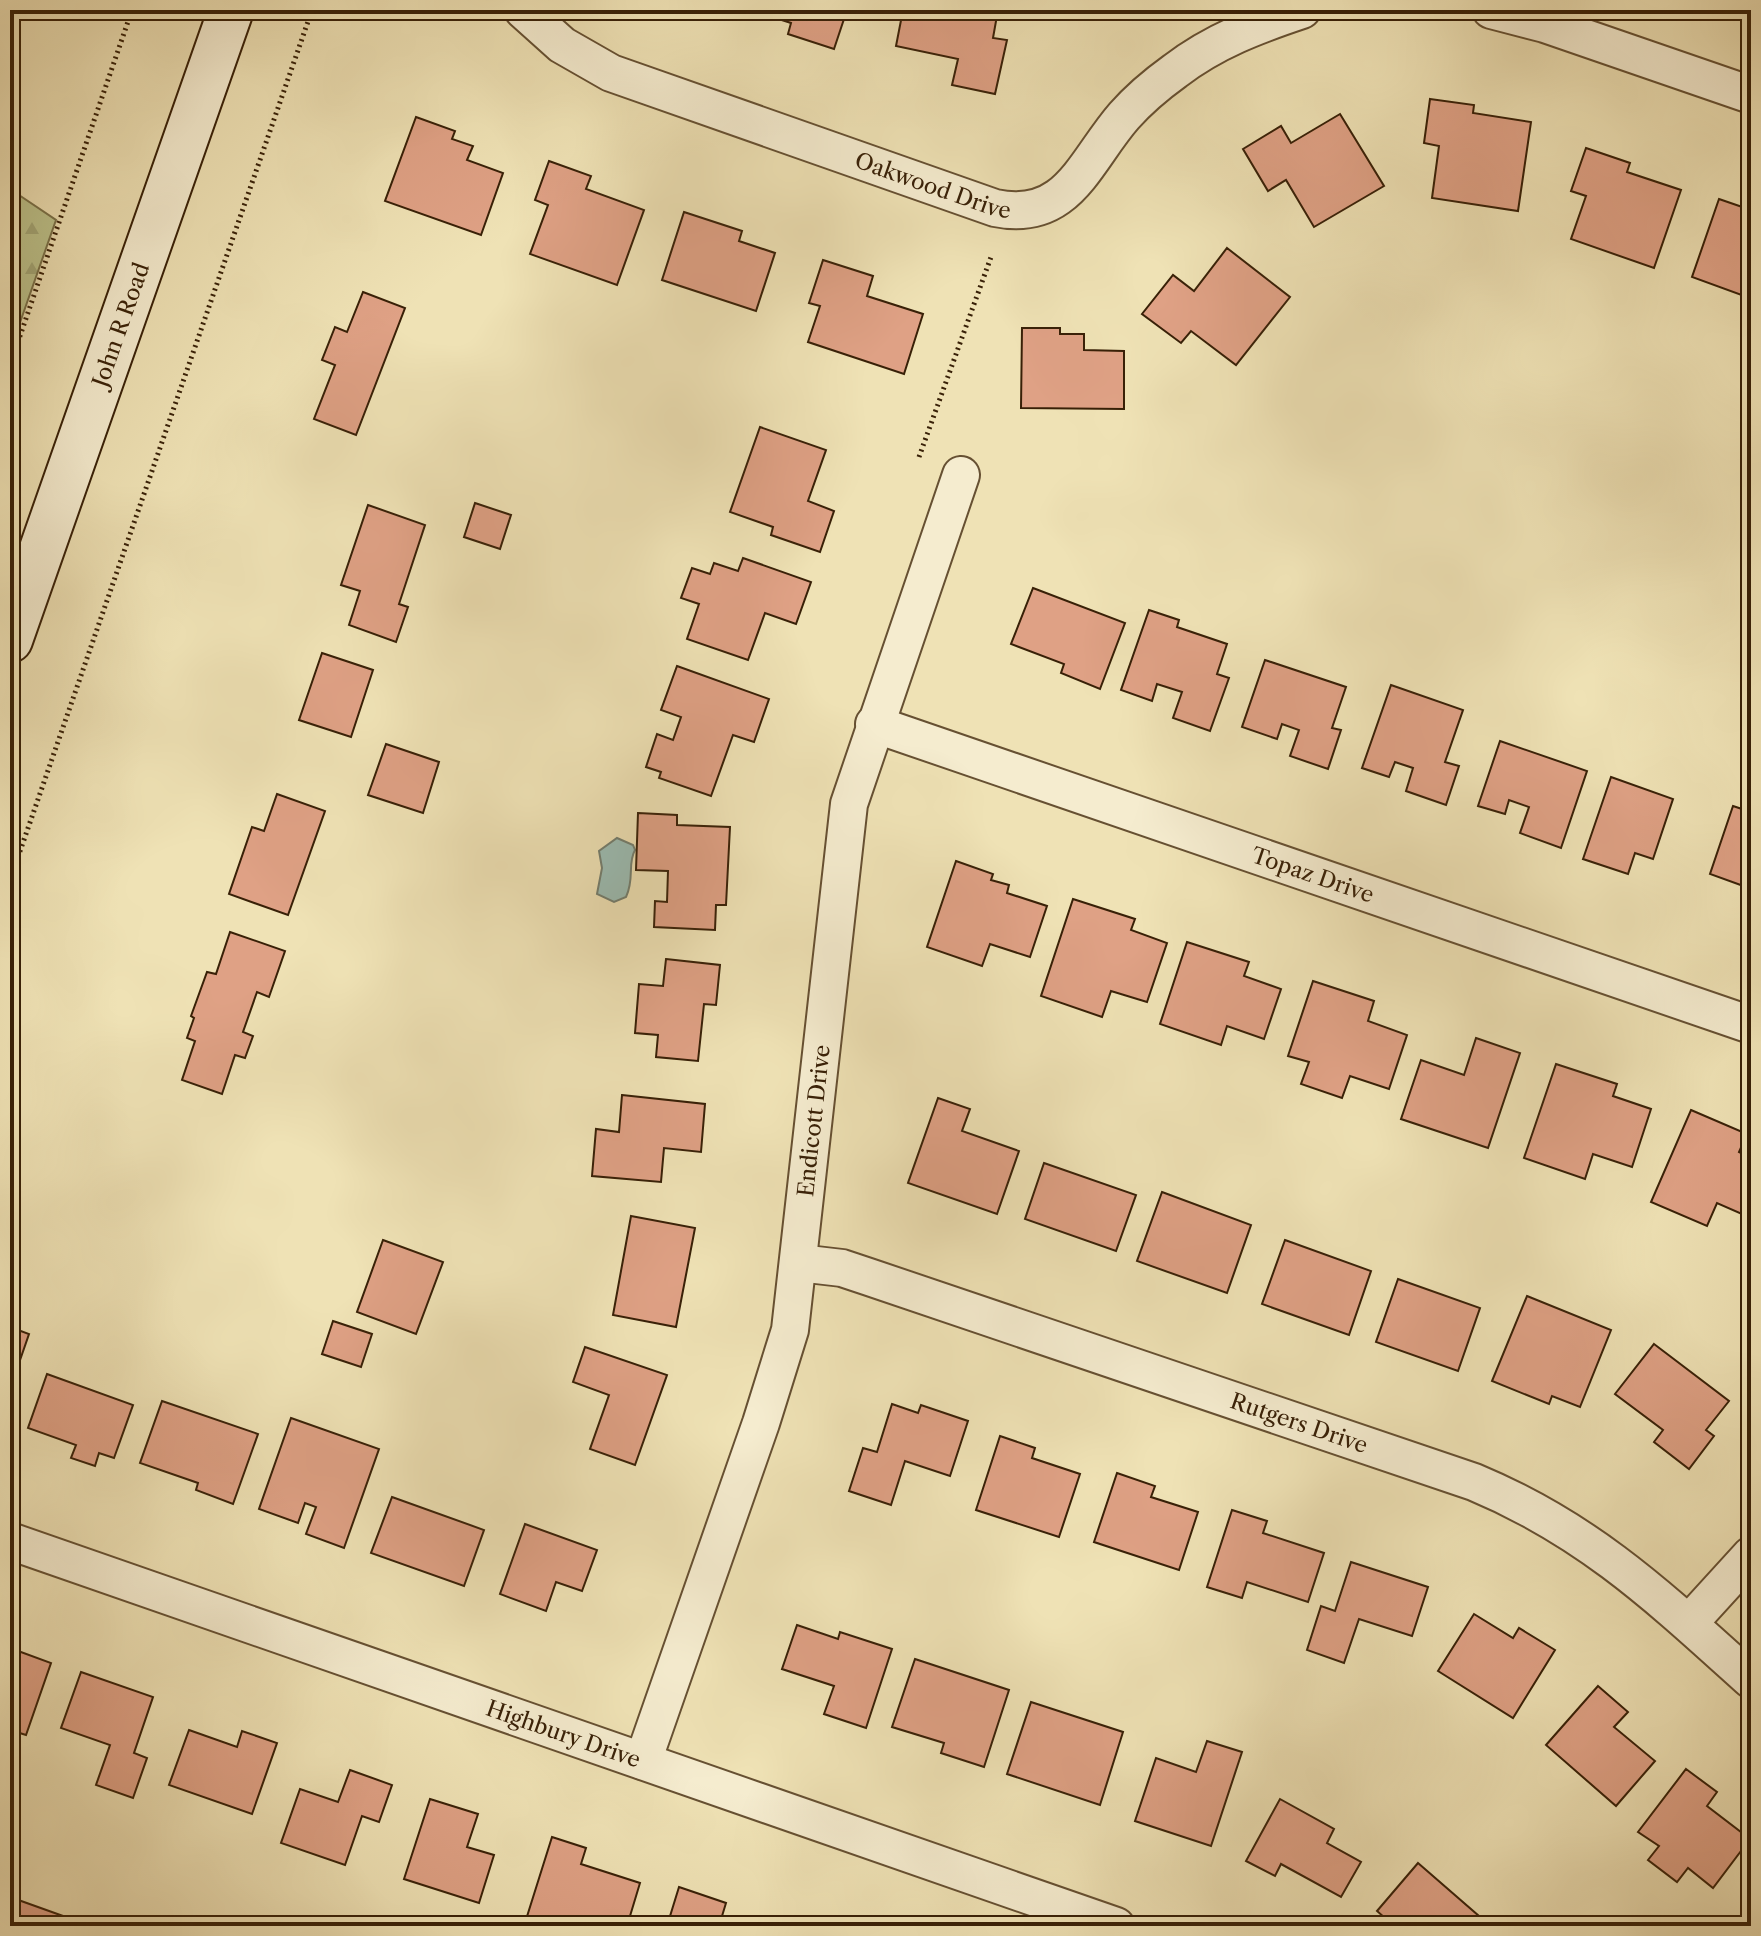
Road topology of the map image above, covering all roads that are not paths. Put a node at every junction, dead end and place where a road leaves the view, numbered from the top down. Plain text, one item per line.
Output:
1 (231, 10) edge
2 (523, 10) edge
3 (1302, 10) edge
4 (1491, 10) edge
5 (1751, 95) edge
6 (961, 475) dead end
7 (10, 640) edge
8 (874, 724) junction
9 (1751, 1025) edge
10 (799, 1263) junction
11 (10, 1541) edge
12 (1751, 1555) edge
13 (1689, 1623) junction
14 (1751, 1680) edge
15 (643, 1761) junction
16 (1116, 1926) edge

1 - 7 main road, John R Road
2 - 3 street, Oakwood Drive
4 - 5 street
6 - 8 street, Endicott Drive
8 - 9 street, Topaz Drive
8 - 10 street, Endicott Drive
10 - 13 street, Rutgers Drive
10 - 15 street, Endicott Drive
11 - 15 street, Highbury Drive
12 - 13 street
13 - 14 street, Rutgers Drive
15 - 16 street, Highbury Drive

